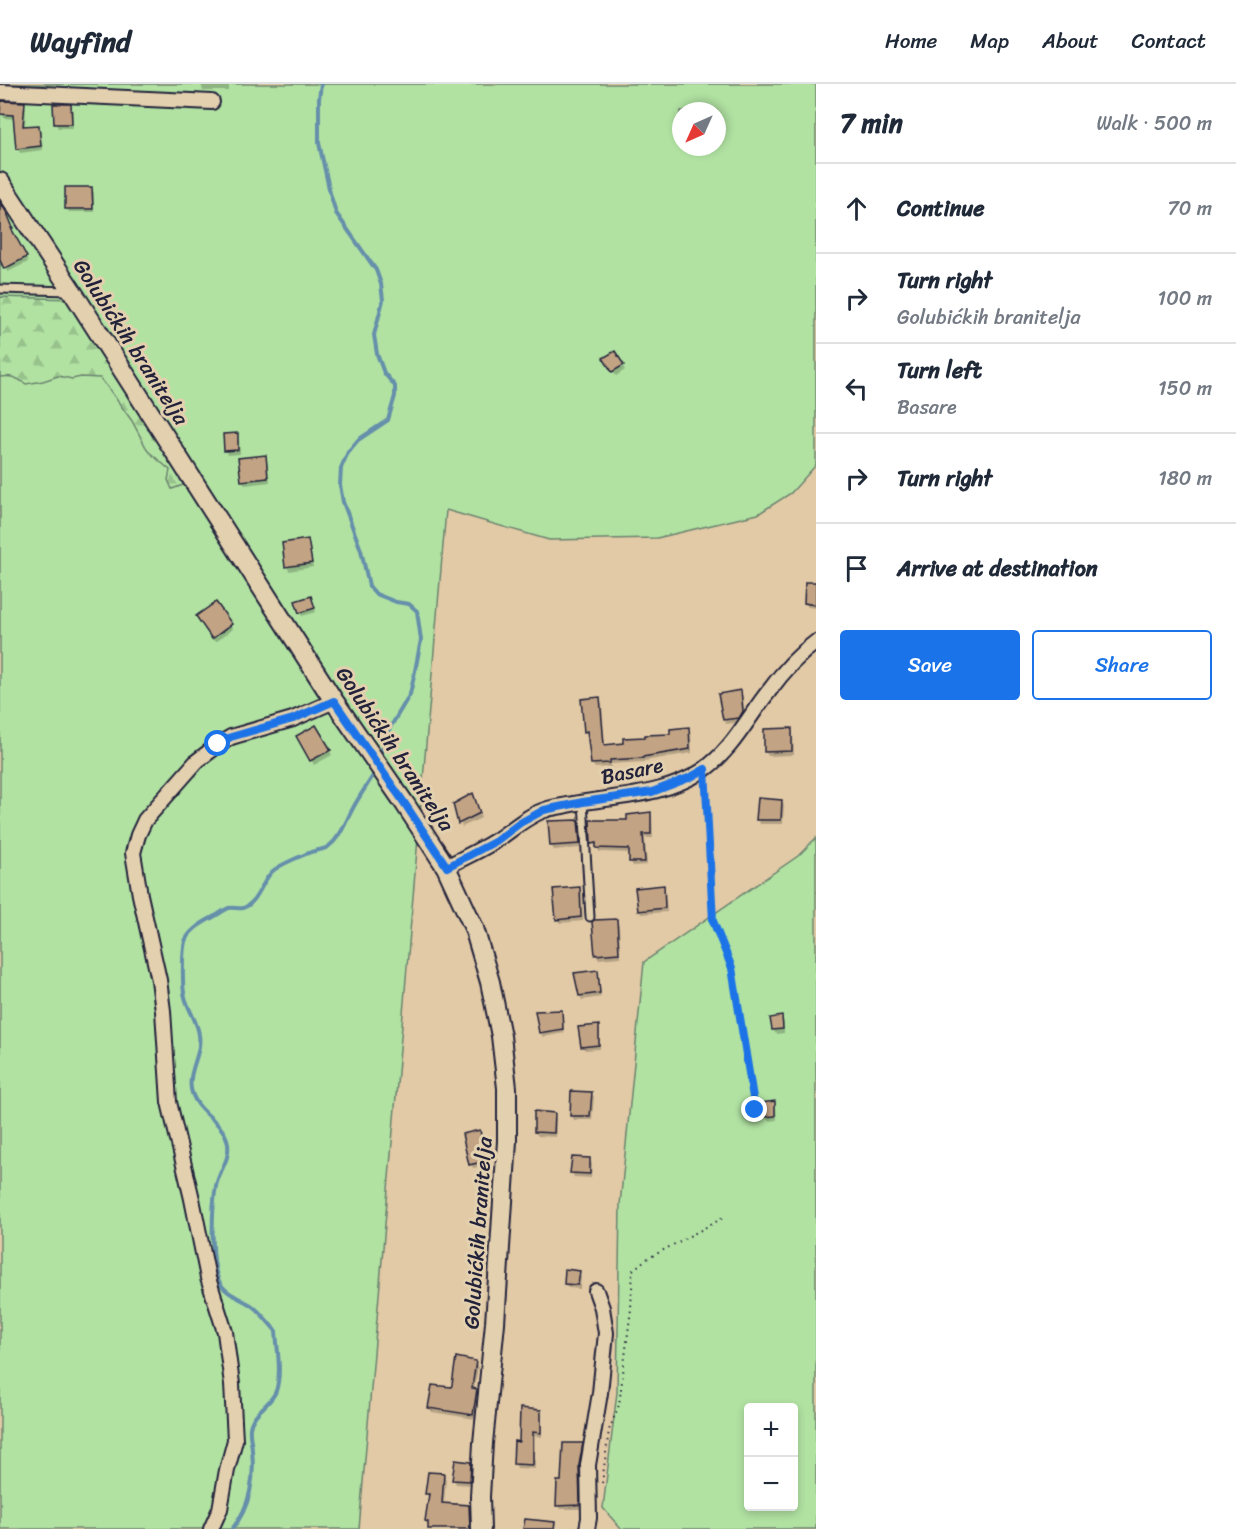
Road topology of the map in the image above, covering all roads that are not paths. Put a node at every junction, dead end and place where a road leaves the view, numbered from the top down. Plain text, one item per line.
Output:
1 (0, 92) edge
2 (212, 102) dead end
3 (0, 182) edge
4 (0, 289) edge
5 (72, 291) junction
6 (816, 642) edge
7 (339, 708) junction
8 (583, 802) junction
9 (447, 867) junction
10 (590, 917) dead end
11 (596, 1291) dead end
12 (211, 1529) edge
13 (481, 1529) edge
14 (587, 1529) edge

1 - 2 street
3 - 5 street, Golubićkih branitelja
4 - 5 lane
5 - 7 street, Golubićkih branitelja
6 - 8 street, Basare
7 - 9 street, Golubićkih branitelja
7 - 12 street
8 - 9 street, Basare
8 - 10 lane
9 - 13 street, Golubićkih branitelja
11 - 14 street

